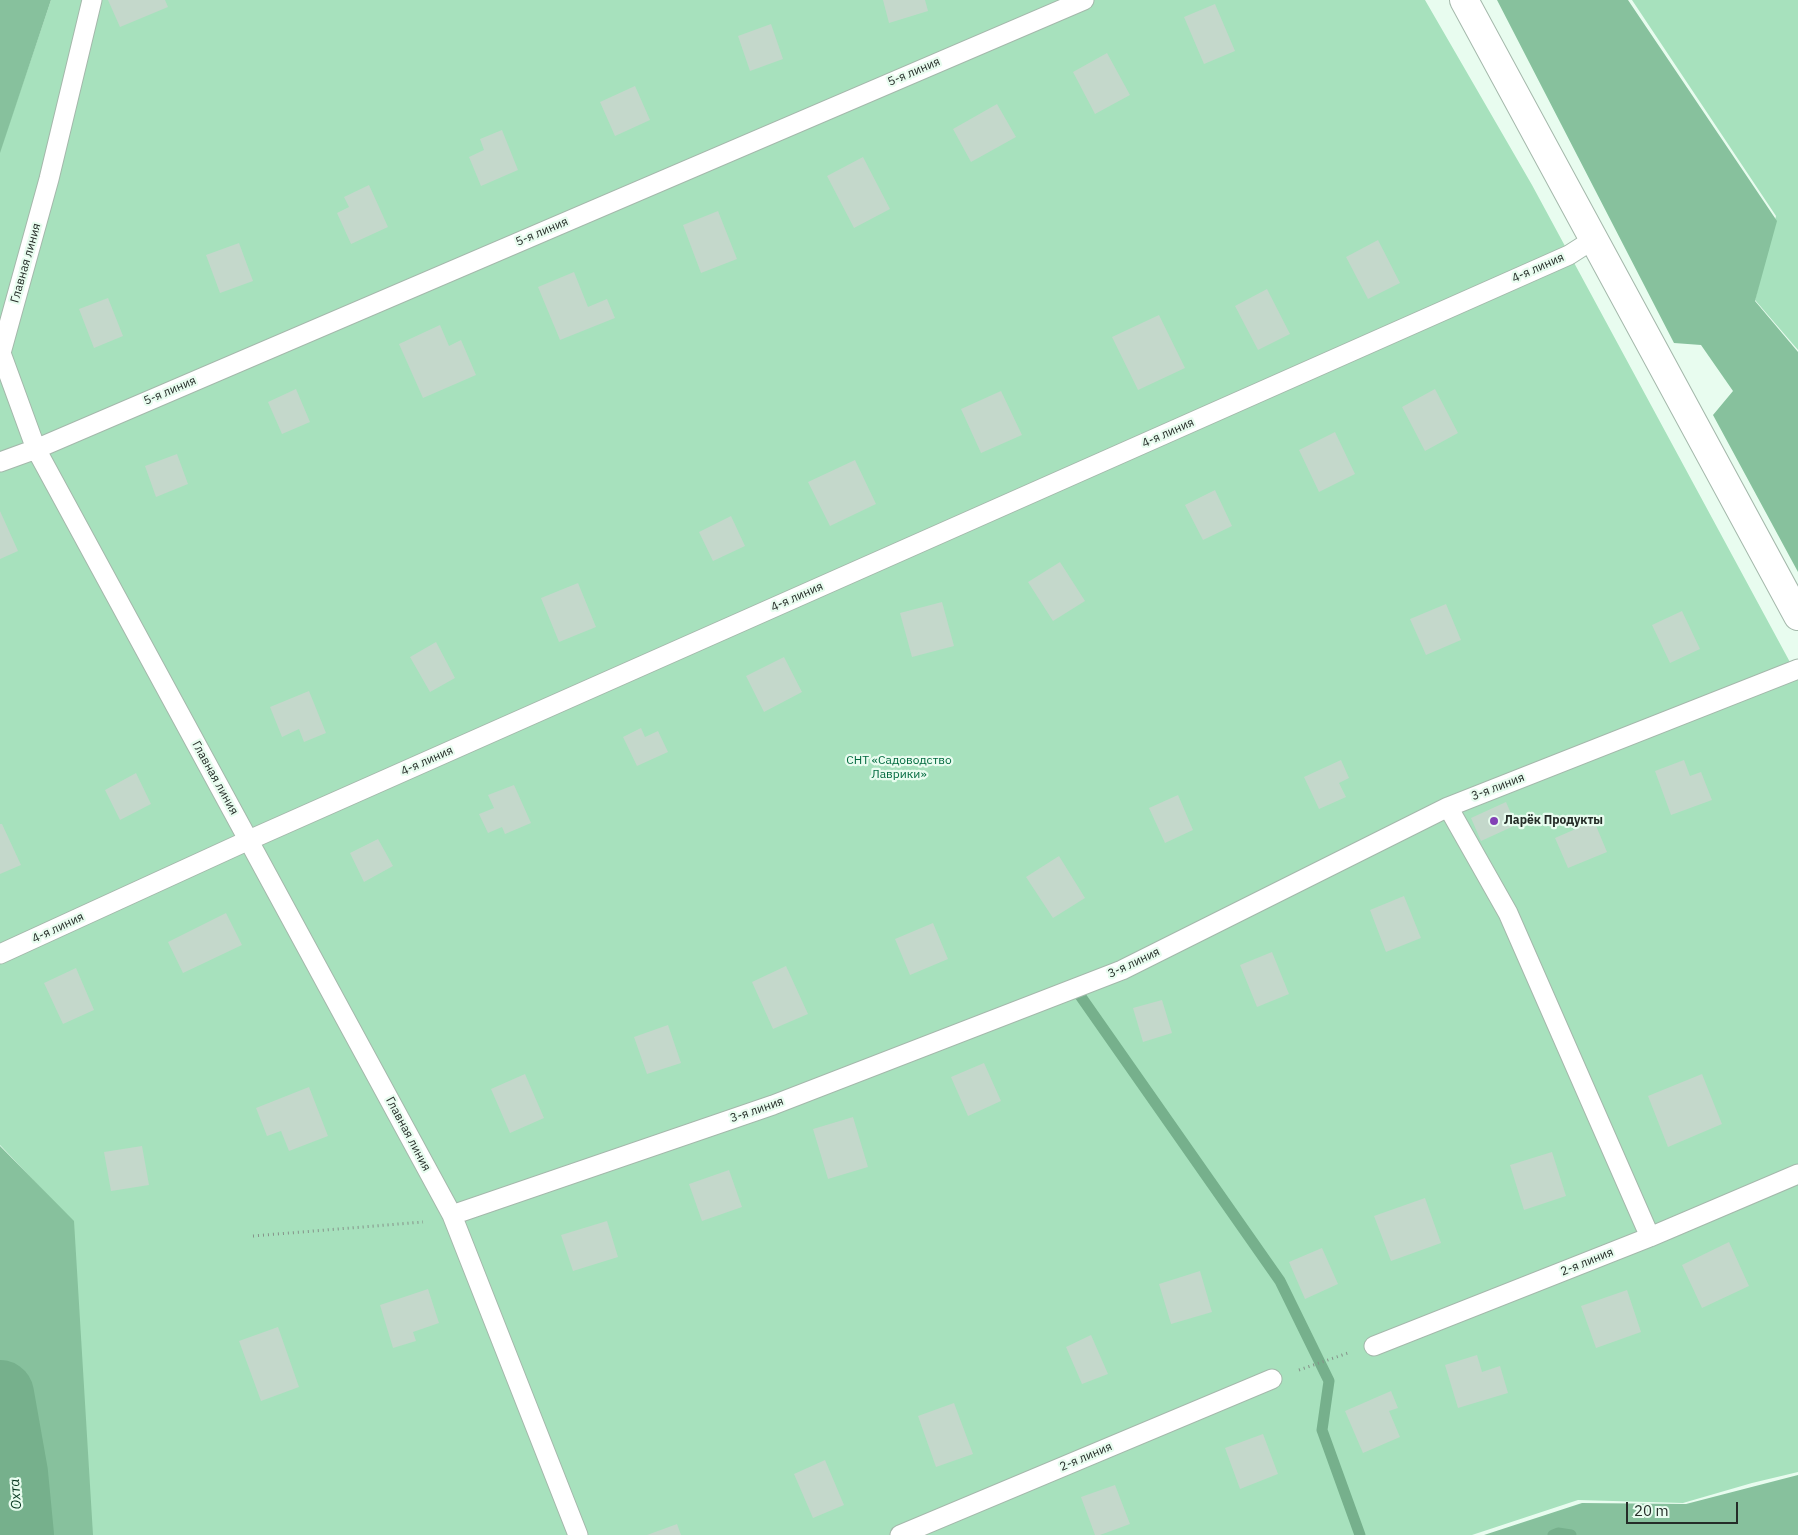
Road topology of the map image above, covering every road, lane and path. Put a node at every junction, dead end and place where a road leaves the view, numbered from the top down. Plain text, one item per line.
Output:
1 (92, 0) edge
2 (1084, 0) edge
3 (1464, 0) edge
4 (1594, 239) junction
5 (36, 448) junction
6 (0, 462) edge
7 (1798, 616) edge
8 (1798, 670) edge
9 (1448, 807) junction
10 (249, 840) junction
11 (0, 954) edge
12 (1798, 1174) edge
13 (452, 1215) junction
14 (254, 1236) dead end
15 (1650, 1237) junction
16 (1374, 1346) dead end
17 (1329, 1359) dead end
18 (1313, 1365) dead end
19 (1272, 1378) dead end
20 (578, 1535) edge
21 (900, 1535) edge

1 - 5 lane, Главная линия
2 - 5 lane, 5-я линия
3 - 4 street
4 - 7 street
4 - 10 lane, 4-я линия
5 - 6 lane, 5-я линия
5 - 10 lane, Главная линия
8 - 9 lane, 3-я линия
9 - 13 lane, 3-я линия
9 - 15 lane
10 - 11 lane, 4-я линия
10 - 13 lane, Главная линия
12 - 15 lane, 2-я линия
13 - 14 path
13 - 20 lane, Главная линия
15 - 16 lane, 2-я линия
17 - 18 path
19 - 21 lane, 2-я линия

